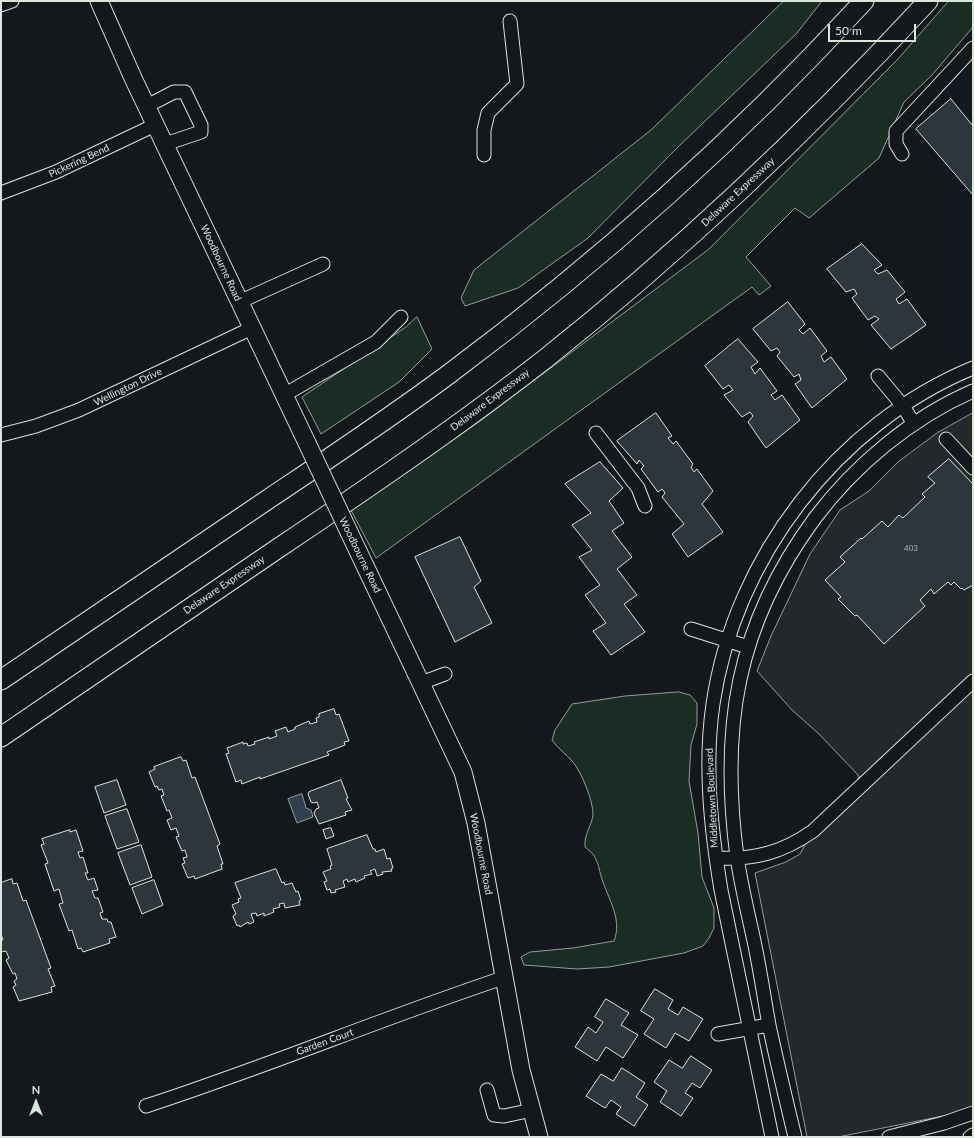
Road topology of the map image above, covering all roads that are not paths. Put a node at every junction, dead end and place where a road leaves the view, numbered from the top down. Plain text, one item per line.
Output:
1 (12, 1) edge
2 (99, 1) edge
3 (848, 1) edge
4 (864, 1) edge
5 (928, 1) edge
6 (1, 6) edge
7 (510, 21) dead end
8 (973, 48) edge
9 (774, 94) junction
10 (147, 106) junction
11 (155, 125) junction
12 (165, 144) junction
13 (902, 154) dead end
14 (484, 155) dead end
15 (1, 193) edge
16 (323, 264) dead end
17 (239, 302) junction
18 (402, 317) dead end
19 (252, 328) junction
20 (973, 368) edge
21 (878, 376) dead end
22 (973, 391) edge
23 (284, 395) junction
24 (903, 406) junction
25 (914, 424) junction
26 (596, 433) dead end
27 (1, 435) edge
28 (946, 439) dead end
29 (973, 468) edge
30 (645, 506) dead end
31 (690, 629) dead end
32 (728, 640) junction
33 (748, 647) junction
34 (445, 674) dead end
35 (1, 680) edge
36 (973, 681) edge
37 (422, 683) junction
38 (1, 737) edge
39 (716, 858) junction
40 (738, 859) junction
41 (503, 978) junction
42 (770, 1025) junction
43 (750, 1028) junction
44 (718, 1034) dead end
45 (488, 1090) dead end
46 (146, 1106) dead end
47 (532, 1110) junction
48 (973, 1113) edge
49 (973, 1135) edge
50 (539, 1137) edge
51 (772, 1137) edge
52 (795, 1137) edge
53 (889, 1137) edge
54 (970, 1137) edge

1 - 6 street
2 - 10 main road, Woodbourne Road
3 - 9 highway
4 - 9 highway
5 - 38 highway, Delaware Expressway
7 - 14 street
8 - 13 street
9 - 35 highway
10 - 11 main road, Woodbourne Road
10 - 12 street
11 - 12 main road, Woodbourne Road
11 - 15 street, Pickering Bend
12 - 17 main road, Woodbourne Road
16 - 17 street
17 - 19 main road, Woodbourne Road
18 - 23 street
19 - 23 main road, Woodbourne Road
19 - 27 street, Wellington Drive
20 - 24 street, Middletown Boulevard
21 - 24 street
22 - 25 street, Middletown Boulevard
23 - 37 main road, Woodbourne Road, bridge
24 - 25 street
24 - 32 street, Middletown Boulevard
25 - 33 street, Middletown Boulevard
26 - 30 street
28 - 29 street
31 - 32 street
32 - 33 street
32 - 39 street, Middletown Boulevard
33 - 40 street, Middletown Boulevard
34 - 37 street
36 - 40 street
37 - 41 main road, Woodbourne Road
39 - 40 street
39 - 43 street, Middletown Boulevard
40 - 42 street, Middletown Boulevard
41 - 46 street, Garden Court
41 - 47 main road, Woodbourne Road
42 - 43 street
42 - 52 street, Middletown Boulevard
43 - 44 street
43 - 51 street, Middletown Boulevard
45 - 47 street
47 - 50 main road, Woodbourne Road
48 - 53 street
49 - 54 street

